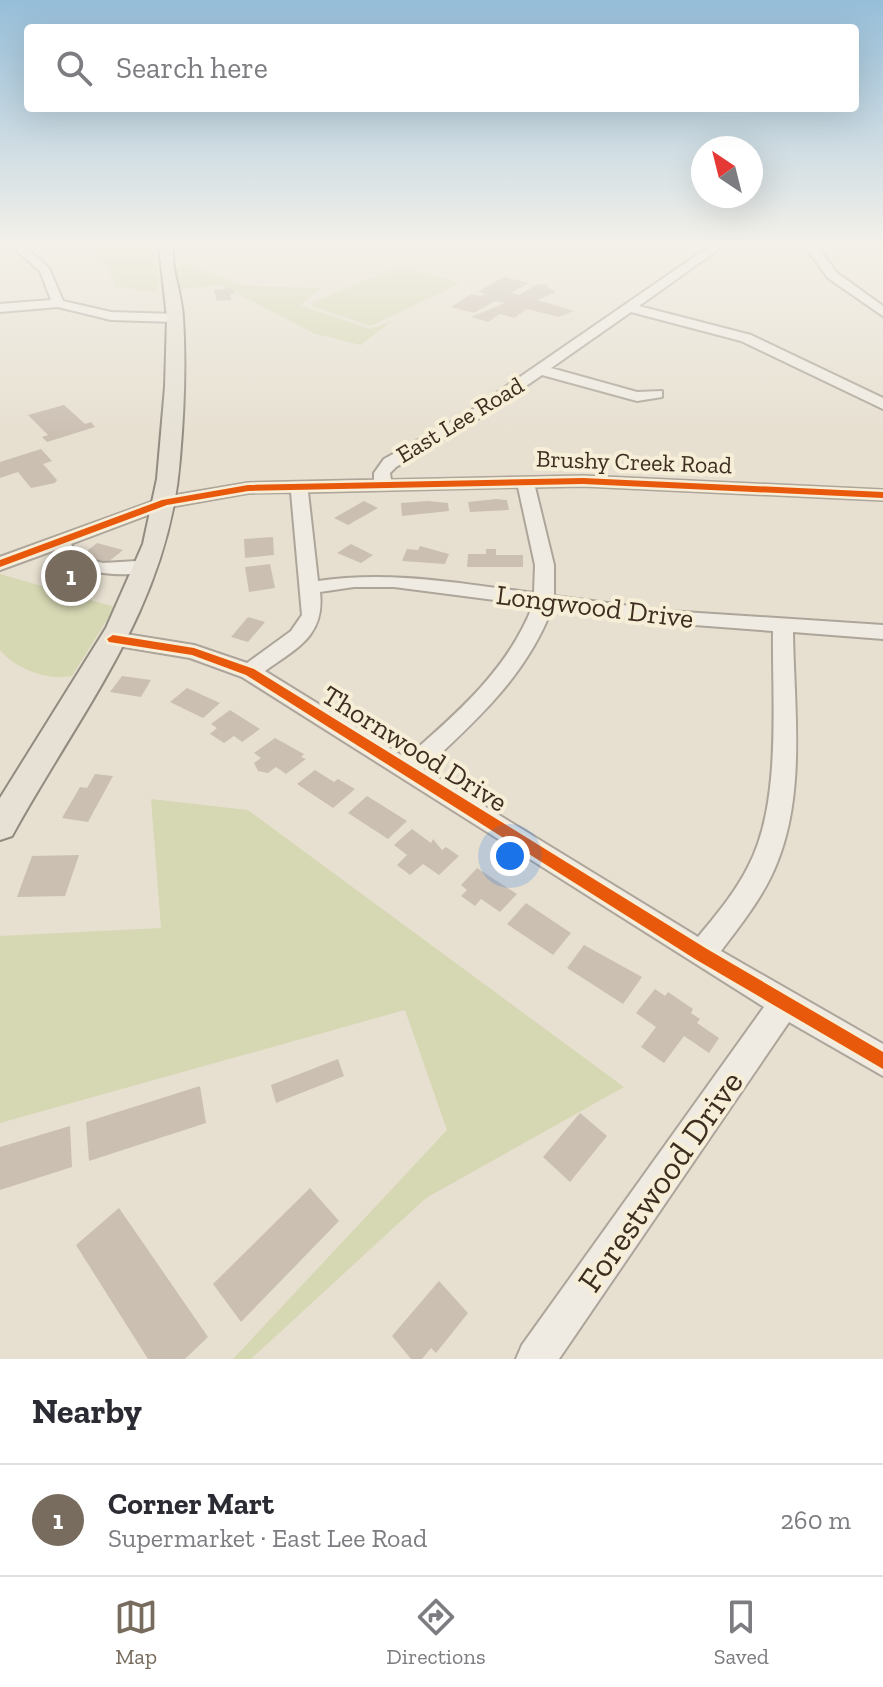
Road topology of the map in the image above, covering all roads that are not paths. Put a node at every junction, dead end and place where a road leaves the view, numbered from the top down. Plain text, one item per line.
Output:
1 (84, 309) edge
2 (174, 309) edge
3 (625, 309) edge
4 (637, 309) edge
5 (175, 318) junction
6 (541, 370) junction
7 (657, 394) dead end
8 (883, 404) edge
9 (525, 480) junction
10 (383, 484) junction
11 (299, 486) junction
12 (883, 495) edge
13 (165, 502) junction
14 (60, 541) junction
15 (0, 564) edge
16 (147, 564) junction
17 (308, 588) junction
18 (543, 601) junction
19 (783, 626) junction
20 (883, 632) edge
21 (113, 639) junction
22 (250, 672) junction
23 (406, 772) junction
24 (0, 827) edge
25 (701, 954) junction
26 (785, 1003) junction
27 (883, 1061) edge
28 (536, 1359) edge

1 - 5 street
2 - 5 main road
3 - 6 street, East Lee Road
4 - 8 street
5 - 13 main road
6 - 7 street
6 - 10 street, East Lee Road
9 - 10 street, Brushy Creek Road
9 - 12 street, Brushy Creek Road
9 - 18 street
10 - 11 street, East Lee Road
11 - 13 street, East Lee Road
11 - 17 street
13 - 14 street, East Lee Road
13 - 16 main road
14 - 15 street, East Lee Road
14 - 16 street
16 - 21 main road
17 - 18 street, Longwood Drive
17 - 22 street
18 - 19 street, Longwood Drive
18 - 23 street
19 - 20 street, Longwood Drive
19 - 25 street
21 - 22 street, Thornwood Drive
21 - 24 main road
22 - 23 street, Thornwood Drive
23 - 25 street, Thornwood Drive
25 - 26 street, Thornwood Drive
26 - 27 street, Thornwood Drive
26 - 28 street, Forestwood Drive

